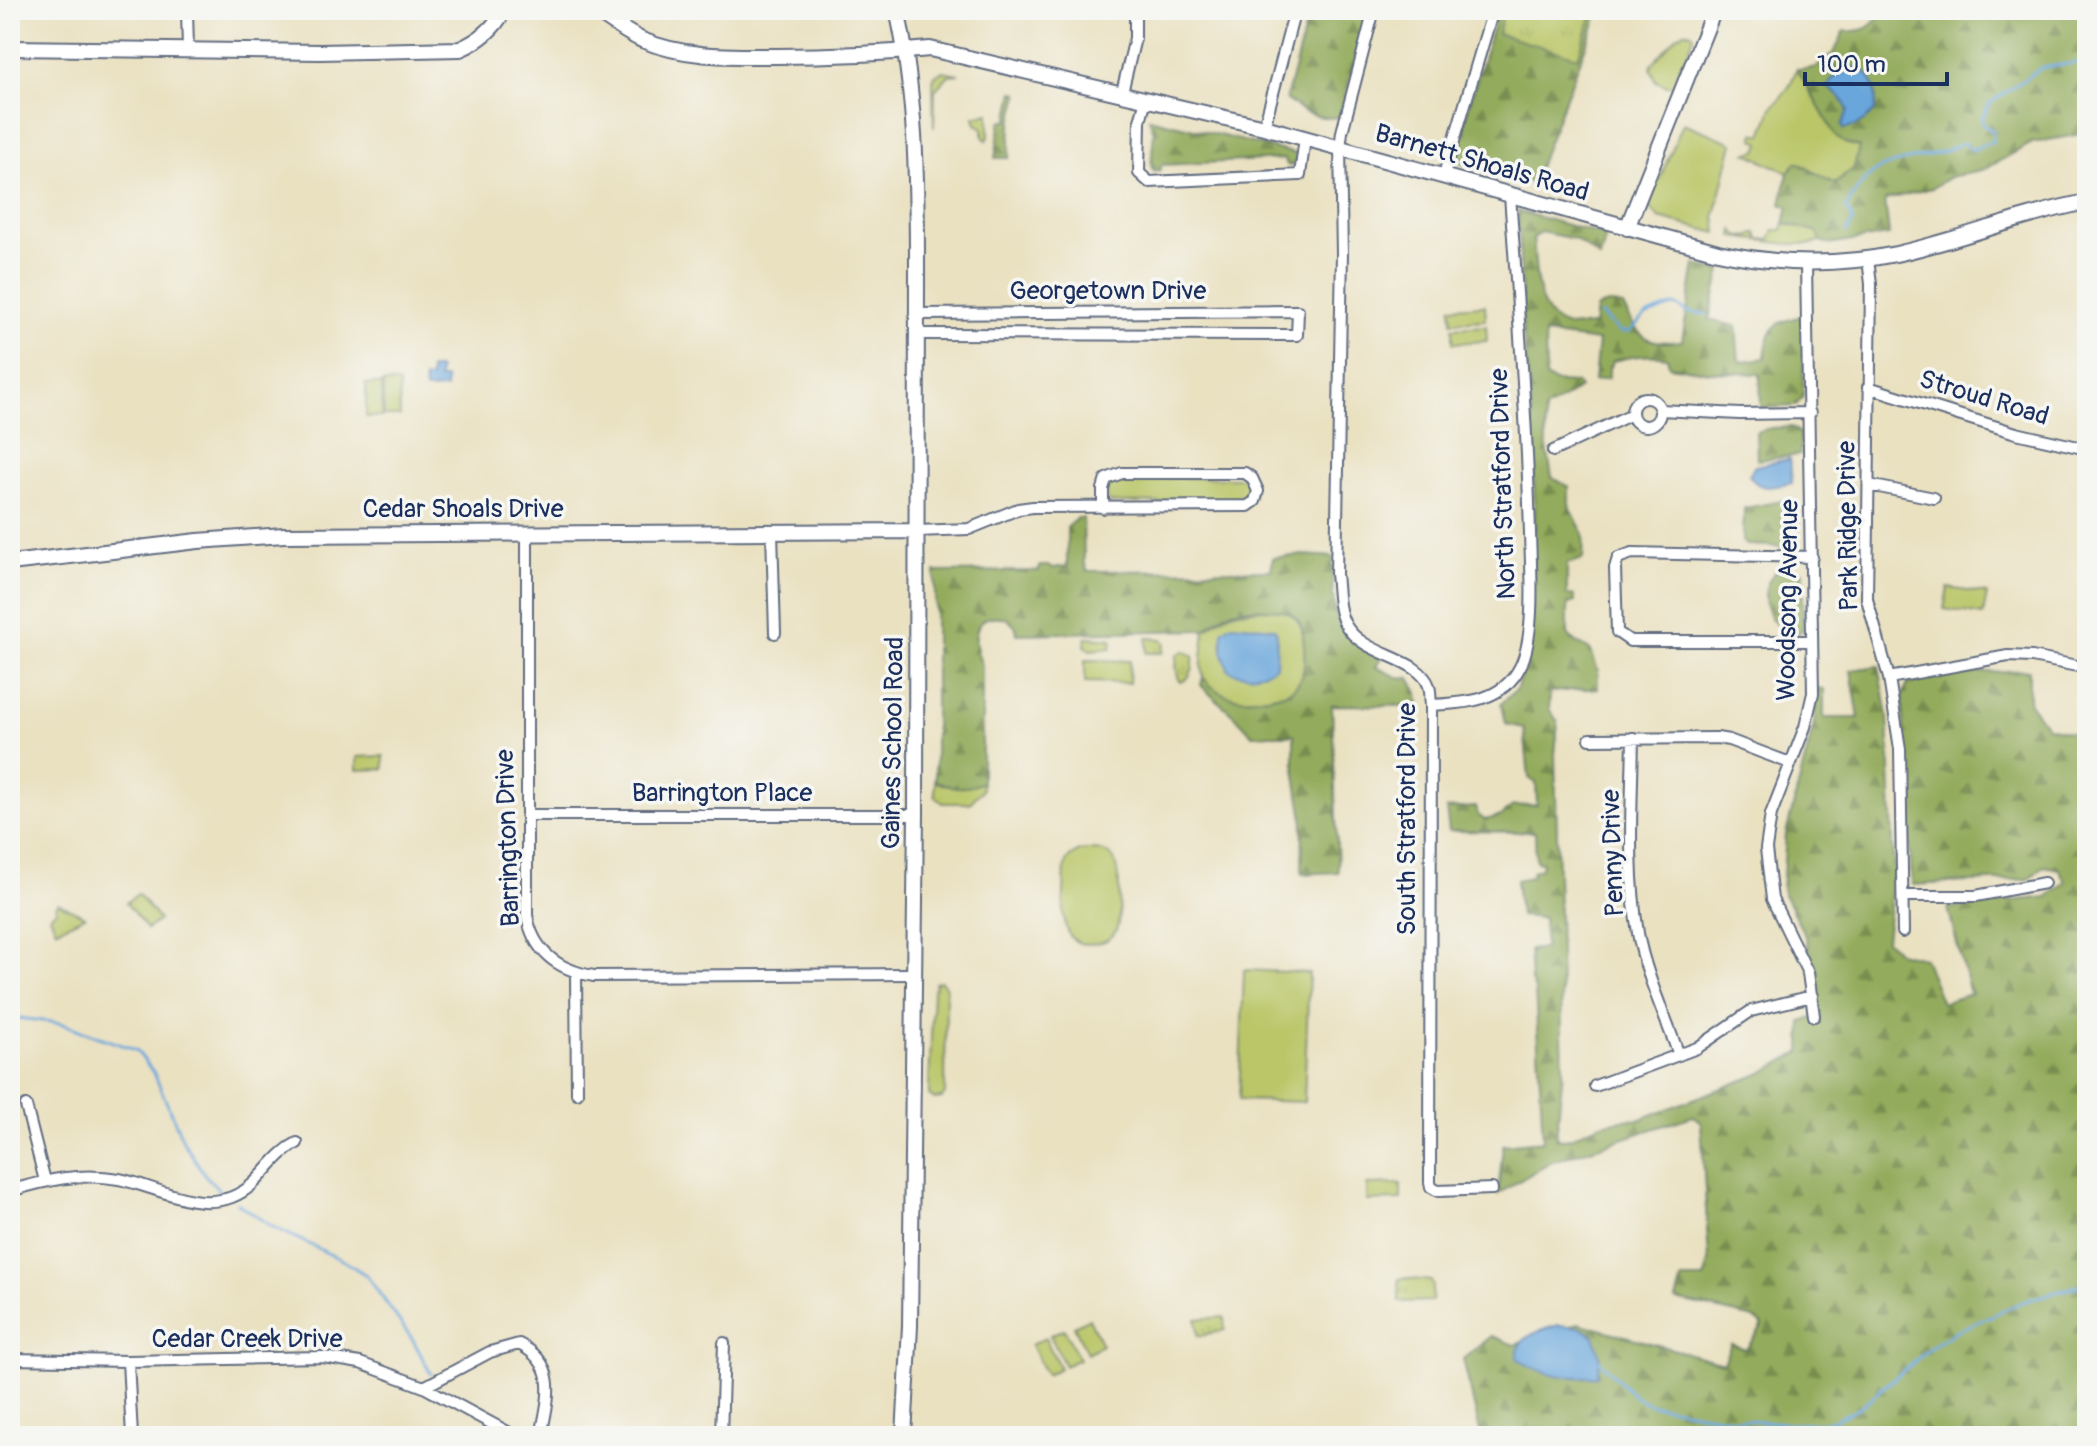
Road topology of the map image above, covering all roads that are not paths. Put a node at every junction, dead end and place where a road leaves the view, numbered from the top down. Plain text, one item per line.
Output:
1 (187, 10) edge
2 (504, 10) edge
3 (595, 10) edge
4 (897, 10) edge
5 (1135, 10) edge
6 (1295, 10) edge
7 (1374, 10) edge
8 (1493, 10) edge
9 (1714, 10) edge
10 (10, 48) edge
11 (188, 49) junction
12 (907, 51) junction
13 (1122, 92) junction
14 (1146, 99) junction
15 (1264, 127) junction
16 (1305, 138) junction
17 (1340, 148) junction
18 (1443, 178) junction
19 (1510, 195) junction
20 (2087, 202) edge
21 (1627, 228) junction
22 (1868, 259) junction
23 (1806, 263) junction
24 (918, 314) junction
25 (918, 334) junction
26 (1868, 387) junction
27 (1660, 410) junction
28 (1810, 413) junction
29 (1632, 414) junction
30 (2087, 449) edge
31 (1553, 451) dead end
32 (1869, 485) junction
33 (1934, 498) dead end
34 (1103, 508) junction
35 (917, 531) junction
36 (527, 532) junction
37 (772, 532) junction
38 (1812, 557) junction
39 (10, 563) edge
40 (775, 633) dead end
41 (1812, 641) junction
42 (2087, 668) edge
43 (1889, 678) junction
44 (1431, 705) junction
45 (1633, 738) junction
46 (1590, 739) dead end
47 (1790, 763) junction
48 (528, 815) junction
49 (916, 815) junction
50 (2044, 883) dead end
51 (1904, 896) junction
52 (1903, 932) dead end
53 (576, 973) junction
54 (914, 974) junction
55 (1812, 996) junction
56 (1814, 1016) dead end
57 (1679, 1055) junction
58 (1595, 1086) dead end
59 (577, 1093) dead end
60 (26, 1106) dead end
61 (297, 1143) dead end
62 (45, 1181) junction
63 (1492, 1189) dead end
64 (10, 1191) edge
65 (724, 1343) dead end
66 (10, 1359) edge
67 (128, 1361) junction
68 (424, 1387) junction
69 (491, 1431) edge
70 (132, 1436) edge
71 (515, 1436) edge
72 (541, 1436) edge
73 (721, 1436) edge
74 (904, 1436) edge

1 - 11 street
2 - 11 main road
3 - 12 main road, Barnett Shoals Road
4 - 12 main road
5 - 13 street
6 - 15 street
7 - 17 street, South Stratford Drive
8 - 18 street
9 - 21 main road
10 - 11 main road
12 - 13 main road, Barnett Shoals Road
12 - 24 main road, Gaines School Road
13 - 14 main road, Barnett Shoals Road
14 - 15 main road, Barnett Shoals Road
14 - 16 street
15 - 16 main road, Barnett Shoals Road
16 - 17 main road, Barnett Shoals Road
17 - 18 main road, Barnett Shoals Road
17 - 44 street, South Stratford Drive
18 - 19 main road, Barnett Shoals Road
19 - 21 main road, Barnett Shoals Road
19 - 44 street, North Stratford Drive
20 - 22 main road, Barnett Shoals Road
21 - 23 main road, Barnett Shoals Road
22 - 23 main road, Barnett Shoals Road
22 - 26 street, Park Ridge Drive
23 - 28 street, Woodsong Avenue
24 - 25 main road, Gaines School Road
24 - 25 street, Georgetown Drive
25 - 35 main road, Gaines School Road
26 - 30 street, Stroud Road
26 - 32 street, Park Ridge Drive
27 - 28 street
27 - 29 street
27 - 29 street
28 - 38 street, Woodsong Avenue
29 - 31 street
32 - 33 street
32 - 43 street, Park Ridge Drive
34 - 34 street
34 - 35 street
35 - 37 main road, Cedar Shoals Drive
35 - 49 main road, Gaines School Road
36 - 37 main road, Cedar Shoals Drive
36 - 39 main road, Cedar Shoals Drive
36 - 48 street, Barrington Drive
37 - 40 street
38 - 41 street, Woodsong Avenue
38 - 41 street
41 - 47 street, Woodsong Avenue
42 - 43 street
43 - 51 street, Park Ridge Drive
44 - 63 street, South Stratford Drive
45 - 46 street
45 - 47 street
45 - 57 street, Penny Drive
47 - 55 street, Woodsong Avenue
48 - 49 street, Barrington Place
48 - 53 street, Barrington Drive
49 - 54 main road, Gaines School Road
50 - 51 street
51 - 52 street, Park Ridge Drive
53 - 54 street, Barrington Drive
53 - 59 street
54 - 74 main road, Gaines School Road
55 - 56 street, Woodsong Avenue
55 - 57 street
57 - 58 street
60 - 62 street
61 - 62 street
62 - 64 street
65 - 73 street
66 - 67 street, Cedar Creek Drive
67 - 68 street, Cedar Creek Drive
67 - 70 street
68 - 69 street, Cedar Creek Drive
68 - 72 street
69 - 71 street, Cedar Creek Drive

